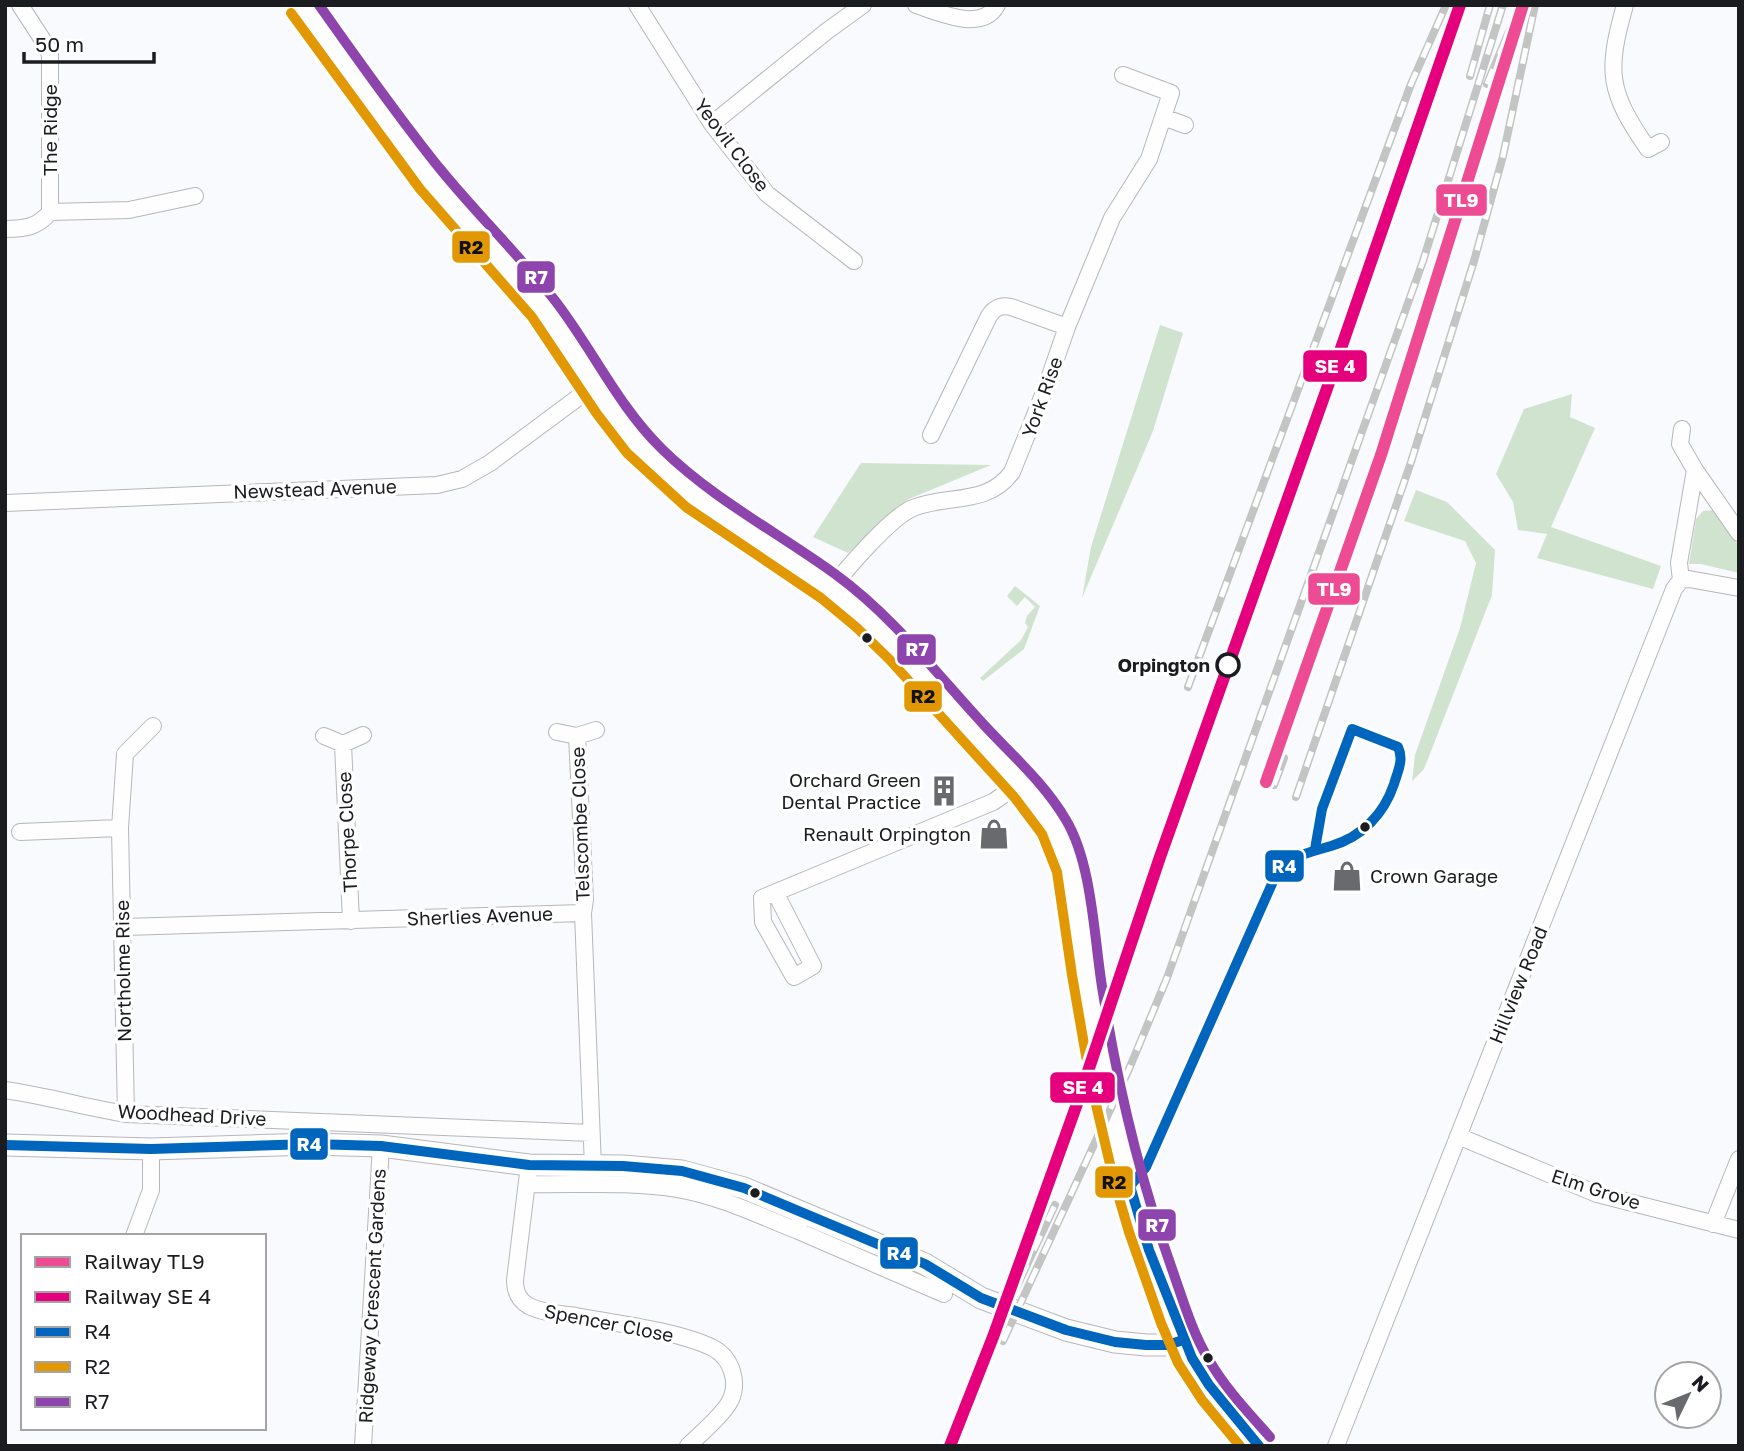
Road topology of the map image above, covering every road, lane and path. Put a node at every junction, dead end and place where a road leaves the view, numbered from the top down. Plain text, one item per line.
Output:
1 (20, 5) edge
2 (302, 5) edge
3 (637, 5) edge
4 (863, 5) edge
5 (916, 5) edge
6 (997, 5) edge
7 (1625, 5) edge
8 (1124, 75) dead end
9 (1163, 117) junction
10 (712, 124) junction
11 (1185, 125) dead end
12 (1661, 142) dead end
13 (195, 196) dead end
14 (51, 212) junction
15 (5, 229) edge
16 (854, 261) dead end
17 (1067, 327) junction
18 (595, 385) junction
19 (1682, 429) dead end
20 (931, 435) dead end
21 (1695, 470) junction
22 (5, 503) edge
23 (1739, 533) edge
24 (1681, 580) junction
25 (1739, 588) edge
26 (832, 589) junction
27 (153, 726) dead end
28 (596, 730) dead end
29 (557, 732) dead end
30 (363, 735) dead end
31 (324, 736) dead end
32 (577, 736) junction
33 (343, 744) junction
34 (1020, 784) junction
35 (120, 828) junction
36 (20, 832) dead end
37 (776, 894) junction
38 (583, 913) junction
39 (351, 921) junction
40 (124, 928) junction
41 (5, 1090) edge
42 (126, 1114) junction
43 (591, 1133) junction
44 (1458, 1136) junction
45 (5, 1144) edge
46 (381, 1146) junction
47 (151, 1149) junction
48 (1739, 1159) edge
49 (593, 1167) junction
50 (528, 1174) junction
51 (800, 1222) junction
52 (1713, 1224) junction
53 (1739, 1230) edge
54 (135, 1234) edge
55 (944, 1294) dead end
56 (1183, 1340) junction
57 (363, 1446) edge
58 (688, 1446) edge
59 (1259, 1446) edge
60 (1336, 1446) edge

1 - 14 street, The Ridge
2 - 18 main road
3 - 10 street, Yeovil Close
4 - 10 street
5 - 6 street
7 - 12 street
8 - 9 street, York Rise
9 - 11 street
9 - 17 street, York Rise
10 - 16 street, Yeovil Close
13 - 14 street
14 - 15 street
17 - 20 street
17 - 26 street, York Rise
18 - 22 street, Newstead Avenue
18 - 26 main road
19 - 21 street
21 - 23 street
21 - 24 street
24 - 25 street
24 - 44 street, Hillview Road
26 - 34 main road
27 - 35 street, Northolme Rise
28 - 32 street, Telscombe Close
29 - 32 street, Telscombe Close
30 - 33 street, Thorpe Close
31 - 33 street, Thorpe Close
32 - 38 street, Telscombe Close
33 - 39 street, Thorpe Close
34 - 37 street
34 - 56 main road
35 - 36 street
35 - 40 street, Northolme Rise
37 - 37 street
38 - 39 street, Sherlies Avenue
38 - 43 street
39 - 40 street, Sherlies Avenue
40 - 42 street, Northolme Rise
41 - 42 street, Woodhead Drive
42 - 43 street, Woodhead Drive
43 - 49 street
44 - 52 street, Elm Grove
44 - 60 street, Hillview Road
45 - 47 street
46 - 47 street
46 - 50 street
46 - 57 street, Ridgeway Crescent Gardens
47 - 54 street
48 - 52 street
49 - 50 street
49 - 51 street
50 - 51 street
50 - 58 street, Spencer Close
51 - 55 street
51 - 56 street
52 - 53 street, Elm Grove
56 - 59 main road

